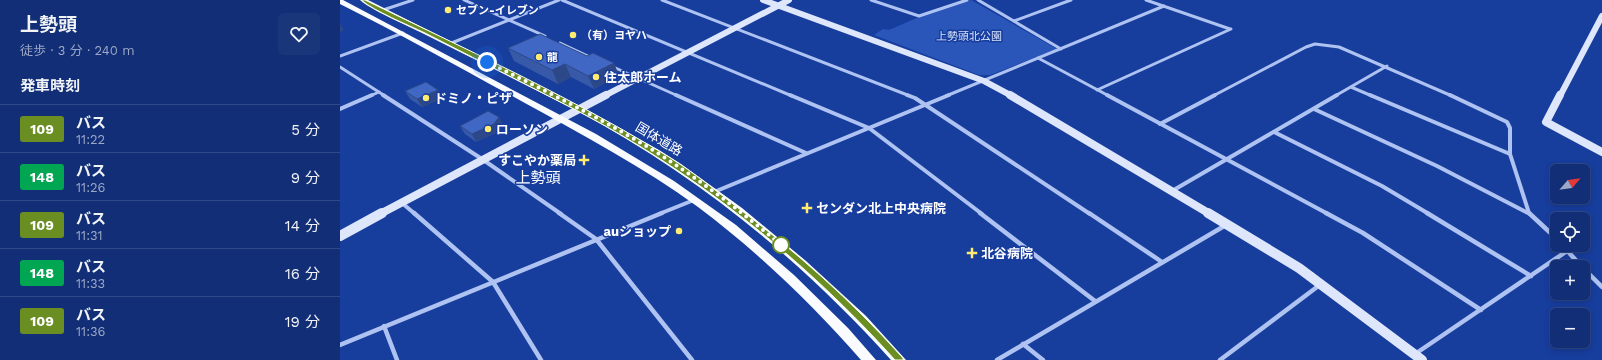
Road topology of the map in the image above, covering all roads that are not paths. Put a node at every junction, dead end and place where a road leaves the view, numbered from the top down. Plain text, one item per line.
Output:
1 (363, 0) edge
2 (413, 0) edge
3 (464, 0) edge
4 (560, 0) edge
5 (662, 0) edge
6 (763, 0) edge
7 (789, 0) edge
8 (872, 0) edge
9 (967, 0) edge
10 (978, 0) edge
11 (1071, 0) edge
12 (1146, 0) edge
13 (340, 1) edge
14 (779, 6) junction
15 (1164, 6) junction
16 (383, 10) junction
17 (1602, 16) edge
18 (508, 20) junction
19 (1014, 21) junction
20 (735, 28) junction
21 (403, 33) junction
22 (449, 44) junction
23 (1061, 49) junction
24 (688, 52) junction
25 (340, 56) edge
26 (1038, 58) junction
27 (596, 59) edge
28 (610, 66) edge
29 (1387, 66) junction
30 (340, 67) edge
31 (638, 78) junction
32 (984, 81) junction
33 (1351, 87) junction
34 (1097, 90) junction
35 (379, 92) junction
36 (926, 105) junction
37 (1314, 108) junction
38 (340, 109) edge
39 (580, 109) junction
40 (561, 119) junction
41 (1160, 124) junction
42 (869, 128) junction
43 (1274, 132) junction
44 (806, 152) junction
45 (1602, 152) edge
46 (1510, 154) junction
47 (482, 159) junction
48 (1227, 160) junction
49 (1172, 191) junction
50 (714, 192) junction
51 (694, 200) junction
52 (402, 202) junction
53 (1529, 213) junction
54 (1227, 224) junction
55 (1550, 232) edge
56 (340, 236) edge
57 (596, 239) junction
58 (1566, 252) edge
59 (1568, 252) edge
60 (1576, 260) edge
61 (1162, 262) junction
62 (1590, 274) edge
63 (1531, 276) junction
64 (492, 282) junction
65 (1321, 284) junction
66 (1602, 287) edge
67 (1095, 301) junction
68 (1481, 310) junction
69 (384, 326) junction
70 (1023, 344) junction
71 (340, 345) edge
72 (1418, 357) edge
73 (397, 360) edge
74 (541, 360) edge
75 (692, 360) edge
76 (869, 360) edge
77 (899, 360) edge
78 (997, 360) edge
79 (1043, 360) edge
80 (1220, 360) edge

1 - 16 main road, 国体道路
2 - 16 street
3 - 18 street
4 - 18 street
4 - 24 street
5 - 20 street
6 - 14 street
7 - 14 street
8 - 9 street
10 - 19 street
11 - 19 street
12 - 15 street
13 - 21 main road
14 - 20 street
14 - 32 street
15 - 23 street
15 - 34 street
16 - 22 main road, 国体道路
17 - 45 street
18 - 22 street
18 - 27 street
19 - 23 street
20 - 24 street
20 - 36 street
21 - 25 street
21 - 40 main road
22 - 39 main road, 国体道路
23 - 26 street
24 - 31 street
24 - 42 street
26 - 32 street
26 - 34 street
28 - 31 street
29 - 33 street
29 - 41 street
29 - 46 street
30 - 35 street
31 - 39 street
31 - 44 street
32 - 36 street
32 - 49 street
33 - 37 street
33 - 46 street
34 - 41 street
35 - 38 street
35 - 47 street
36 - 42 street
36 - 61 street
37 - 43 street
37 - 53 street
39 - 40 street
39 - 50 main road, 国体道路
40 - 47 street
40 - 51 main road
41 - 48 street
42 - 44 street
42 - 67 street
43 - 48 street
43 - 63 street
44 - 50 street
46 - 53 street
47 - 52 street
47 - 57 street
48 - 49 street
48 - 68 street
49 - 54 street
50 - 77 main road, 国体道路
51 - 57 street
51 - 76 main road
52 - 56 street
52 - 64 street
53 - 55 street
54 - 61 street
54 - 65 street
57 - 64 street
57 - 75 street
58 - 63 street
59 - 60 street
61 - 67 street
62 - 66 street
63 - 68 street
64 - 69 street
64 - 74 street
65 - 72 street
65 - 80 street
67 - 70 street
68 - 72 street
69 - 71 street
69 - 73 street
70 - 78 street
70 - 79 street

